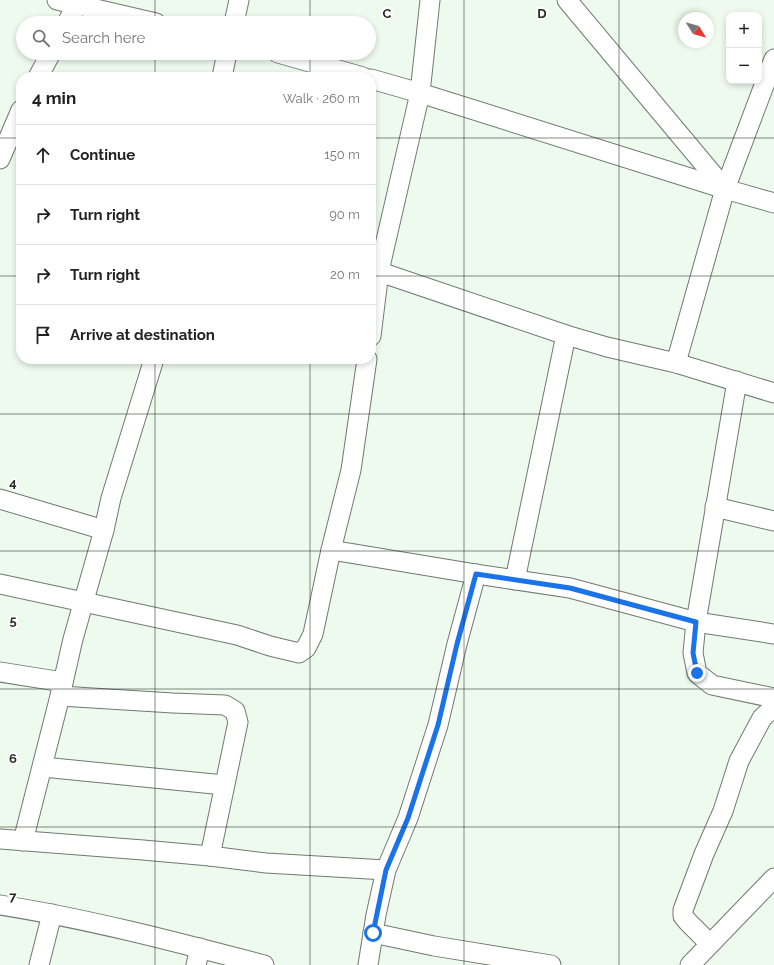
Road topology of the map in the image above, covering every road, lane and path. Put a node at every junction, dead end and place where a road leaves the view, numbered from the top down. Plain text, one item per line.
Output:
1 (57, 0) edge
2 (239, 0) edge
3 (430, 0) edge
4 (567, 0) edge
5 (77, 3) edge
6 (70, 16) edge
7 (128, 16) edge
8 (236, 16) edge
9 (774, 59) edge
10 (47, 60) edge
11 (226, 60) edge
12 (303, 60) edge
13 (41, 72) edge
14 (223, 72) edge
15 (345, 72) edge
16 (376, 80) edge
17 (420, 93) junction
18 (16, 122) edge
19 (0, 159) edge
20 (725, 189) junction
21 (774, 203) edge
22 (376, 266) edge
23 (376, 270) edge
24 (566, 335) junction
25 (676, 363) junction
26 (152, 364) edge
27 (366, 364) edge
28 (737, 381) junction
29 (774, 393) edge
30 (0, 500) edge
31 (715, 507) junction
32 (774, 521) edge
33 (104, 530) junction
34 (330, 550) junction
35 (476, 574) junction
36 (515, 580) junction
37 (0, 584) edge
38 (84, 602) junction
39 (696, 622) junction
40 (774, 634) edge
41 (0, 672) edge
42 (62, 689) junction
43 (774, 698) edge
44 (774, 707) edge
45 (43, 767) junction
46 (224, 785) junction
47 (0, 839) edge
48 (23, 841) junction
49 (210, 856) junction
50 (386, 870) junction
51 (774, 878) edge
52 (0, 905) edge
53 (52, 914) junction
54 (373, 933) junction
55 (710, 944) junction
56 (198, 957) edge
57 (39, 965) edge
58 (264, 965) edge
59 (368, 965) edge
60 (551, 965) edge
61 (690, 965) edge

1 - 5 street
2 - 8 street
3 - 17 street
4 - 20 street
5 - 6 street
5 - 7 street
9 - 20 street
10 - 13 street
11 - 14 street
12 - 15 street
16 - 17 street
17 - 20 street
17 - 22 street
18 - 19 street
20 - 21 street
20 - 25 street
23 - 24 street
24 - 25 street
24 - 36 street
25 - 28 street
26 - 33 street
27 - 34 street
28 - 29 street
28 - 31 street
30 - 33 street
31 - 32 street
31 - 39 street
33 - 38 street
34 - 35 street
34 - 38 street
35 - 36 street
35 - 50 street
36 - 39 street
37 - 38 street
38 - 42 street
39 - 40 street
39 - 43 street
41 - 42 street
42 - 45 street
42 - 46 street
44 - 55 street
45 - 46 street
45 - 48 street
46 - 49 street
47 - 48 street
48 - 49 street
49 - 50 street
50 - 54 street
51 - 55 street
52 - 53 street
53 - 56 street
53 - 57 street
54 - 59 street
54 - 60 street
55 - 61 street
56 - 58 street

